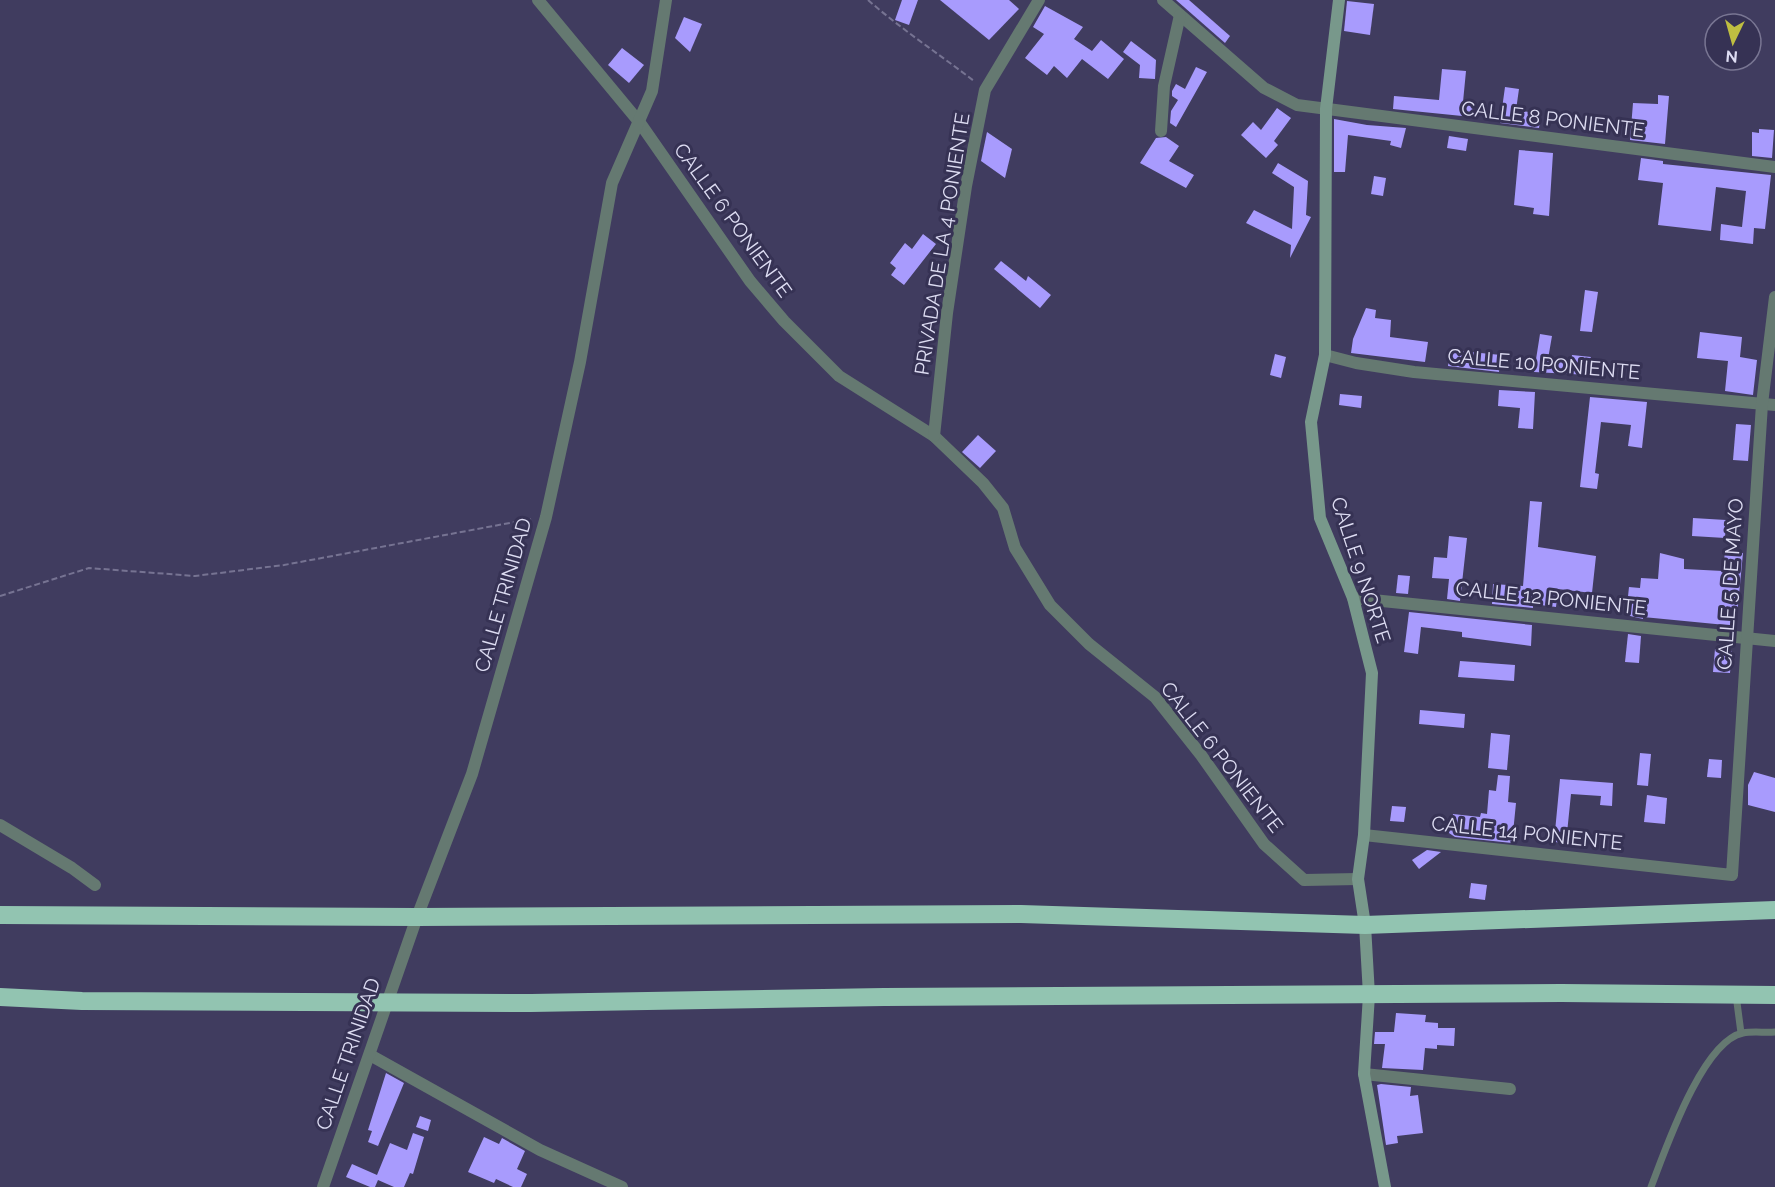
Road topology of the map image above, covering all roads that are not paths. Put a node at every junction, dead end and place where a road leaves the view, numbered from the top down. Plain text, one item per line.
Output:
1 (538, 0) edge
2 (666, 0) edge
3 (1039, 0) edge
4 (1162, 0) edge
5 (1340, 0) edge
6 (1180, 15) junction
7 (1326, 109) junction
8 (640, 123) junction
9 (1161, 131) dead end
10 (1775, 167) edge
11 (1775, 297) edge
12 (1324, 355) junction
13 (1768, 405) edge
14 (934, 436) junction
15 (1353, 598) junction
16 (1745, 637) junction
17 (1775, 641) edge
18 (0, 825) edge
19 (1364, 835) junction
20 (1732, 875) joint
21 (1358, 879) junction
22 (95, 885) dead end
23 (1775, 910) edge
24 (0, 915) edge
25 (417, 917) junction
26 (1365, 925) junction
27 (1369, 994) junction
28 (1736, 995) junction
29 (1775, 996) edge
30 (0, 997) edge
31 (386, 1003) junction
32 (1775, 1032) edge
33 (1741, 1033) junction
34 (370, 1055) junction
35 (1364, 1074) junction
36 (1510, 1089) dead end
37 (323, 1187) edge
38 (622, 1187) edge
39 (1385, 1187) edge
40 (1651, 1187) edge

1 - 8 street, CALLE 6 PONIENTE
2 - 8 street, CALLE TRINIDAD
3 - 14 street, PRIVADA DE LA 4 PONIENTE
4 - 6 street, CALLE 8 PONIENTE
5 - 7 street, CALLE 9 NORTE
6 - 7 street, CALLE 8 PONIENTE
6 - 9 street
7 - 10 street, CALLE 8 PONIENTE
7 - 12 street, CALLE 9 NORTE
8 - 14 street, CALLE 6 PONIENTE
8 - 25 street, CALLE TRINIDAD
11 - 13 street, CALLE 5 DE MAYO
12 - 13 street, CALLE 10 PONIENTE
12 - 15 street, CALLE 9 NORTE
13 - 16 street, CALLE 5 DE MAYO
14 - 21 street, CALLE 6 PONIENTE
15 - 16 street, CALLE 12 PONIENTE
15 - 19 street, CALLE 9 NORTE
16 - 17 street, CALLE 12 PONIENTE
16 - 20 street, CALLE 5 DE MAYO
18 - 22 street
19 - 20 street, CALLE 14 PONIENTE
19 - 21 street, CALLE 9 NORTE
21 - 26 street, CALLE 9 NORTE
23 - 26 highway
24 - 25 highway
25 - 26 highway
25 - 31 street, CALLE TRINIDAD
26 - 27 street, CALLE 9 NORTE
27 - 28 highway
27 - 31 highway
27 - 35 street, CALLE 9 NORTE
28 - 29 highway
28 - 33 lane
30 - 31 highway
31 - 34 street, CALLE TRINIDAD
32 - 33 lane
33 - 40 lane
34 - 37 street, CALLE TRINIDAD
34 - 38 street
35 - 36 street
35 - 39 street, CALLE 9 NORTE

